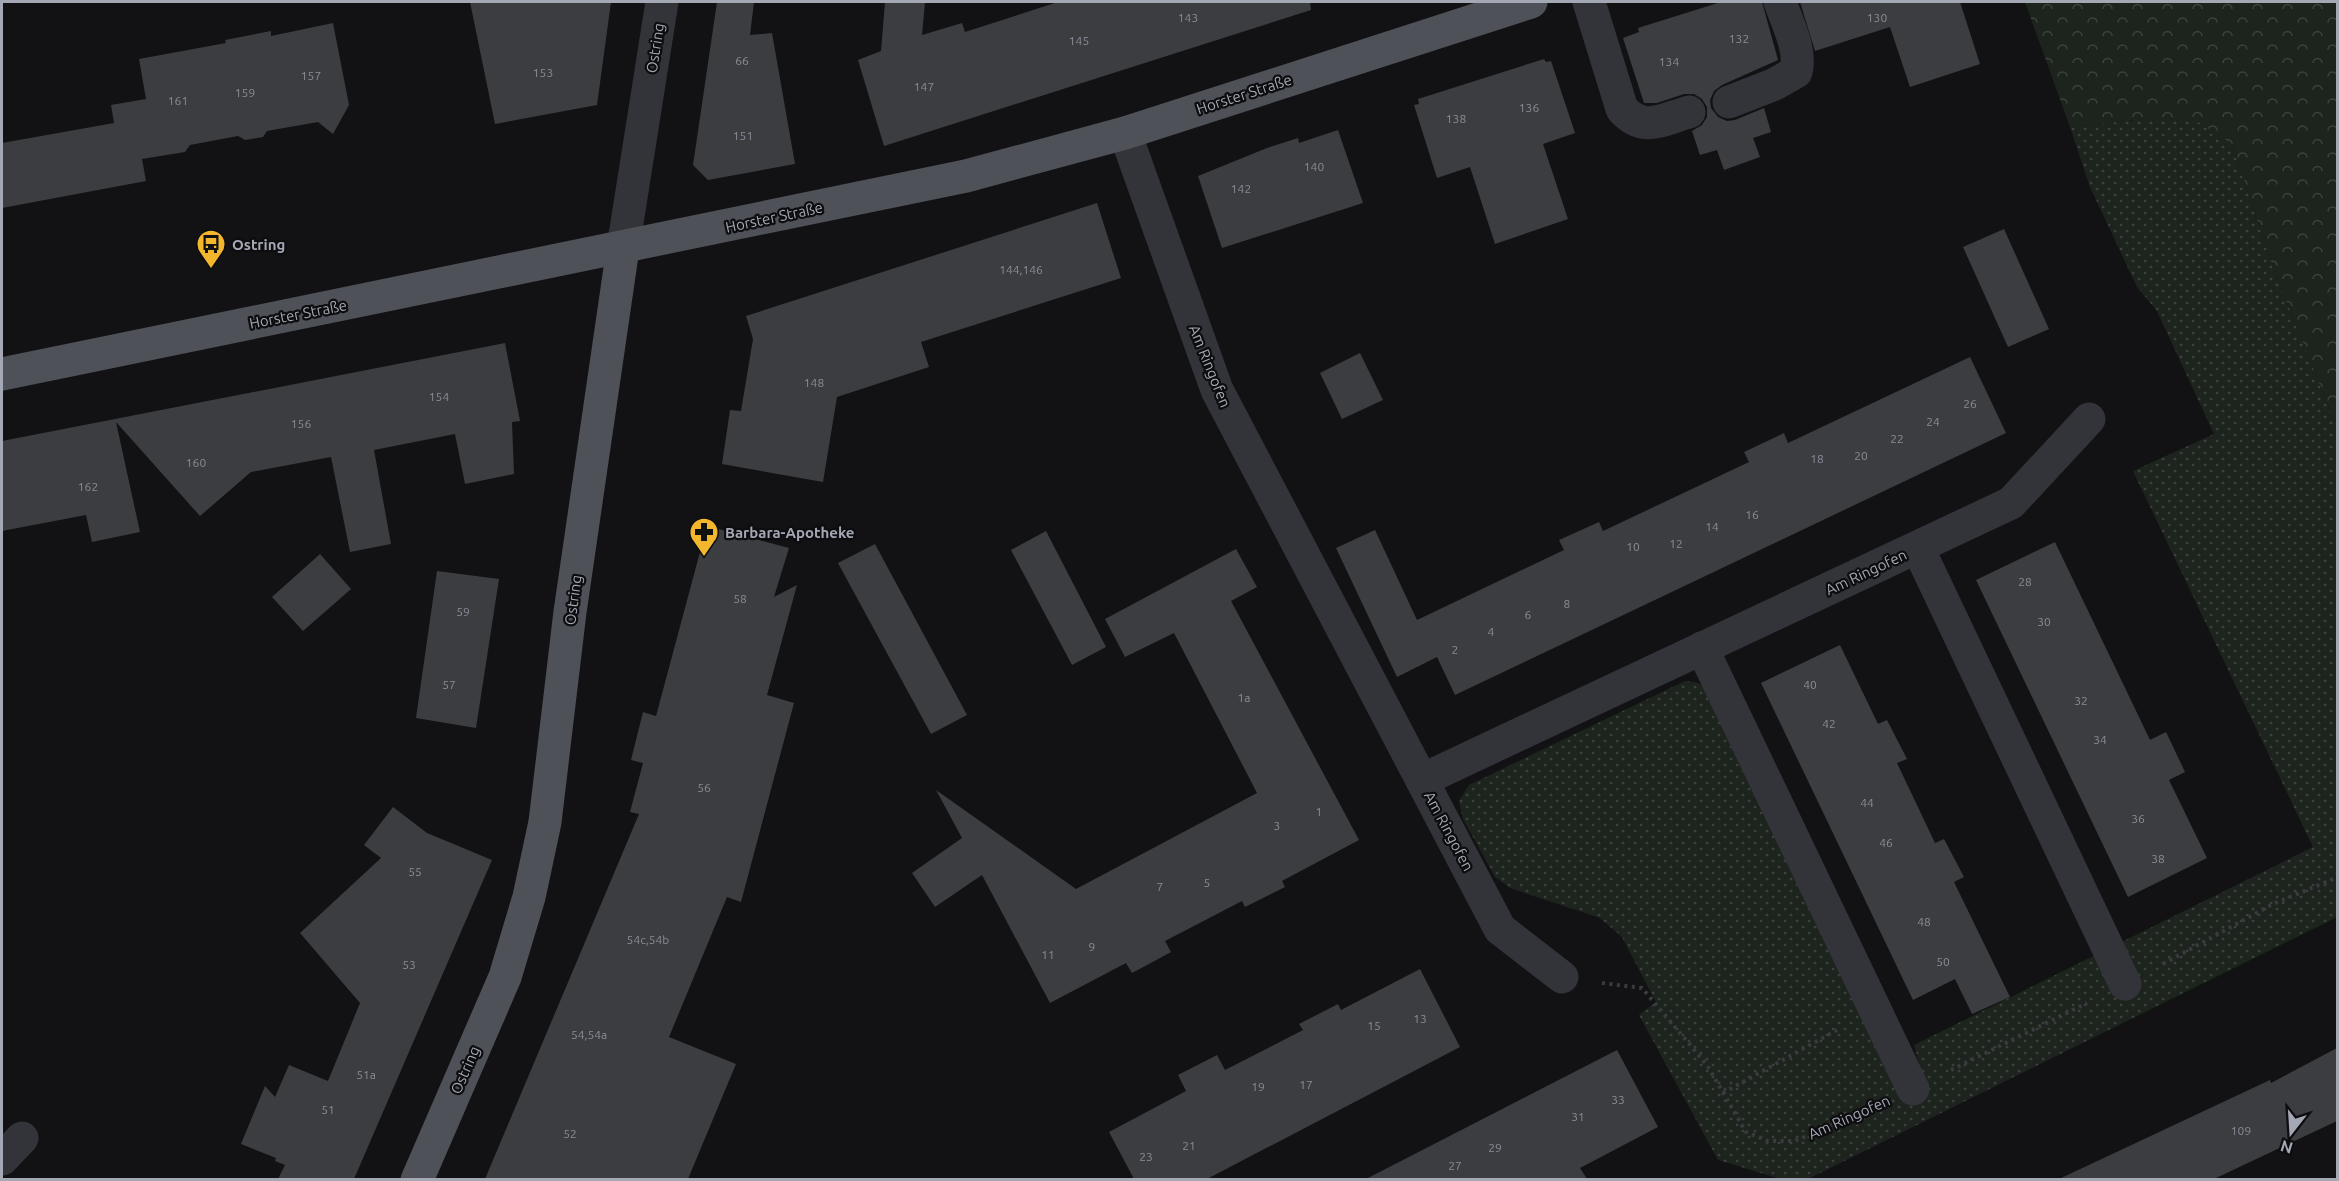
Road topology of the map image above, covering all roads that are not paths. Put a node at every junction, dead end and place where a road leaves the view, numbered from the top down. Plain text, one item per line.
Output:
1 (662, 2) edge
2 (1531, 2) edge
3 (1589, 2) edge
4 (1780, 2) edge
5 (1729, 102) dead end
6 (1689, 112) dead end
7 (1125, 133) junction
8 (623, 248) junction
9 (2, 374) edge
10 (2089, 419) dead end
11 (1918, 548) junction
12 (1702, 648) junction
13 (1422, 780) junction
14 (1562, 978) road end
15 (2125, 984) road end
16 (1913, 1089) road end
17 (417, 1179) edge

1 - 8 street, Ostring
2 - 7 main road, Horster Straße
3 - 6 street
4 - 5 street
7 - 8 main road, Horster Straße
7 - 13 street, Am Ringofen
8 - 9 main road, Horster Straße
8 - 17 main road, Ostring
10 - 11 street, Am Ringofen
11 - 12 street, Am Ringofen
11 - 15 street
12 - 13 street, Am Ringofen
12 - 16 street
13 - 14 street, Am Ringofen

